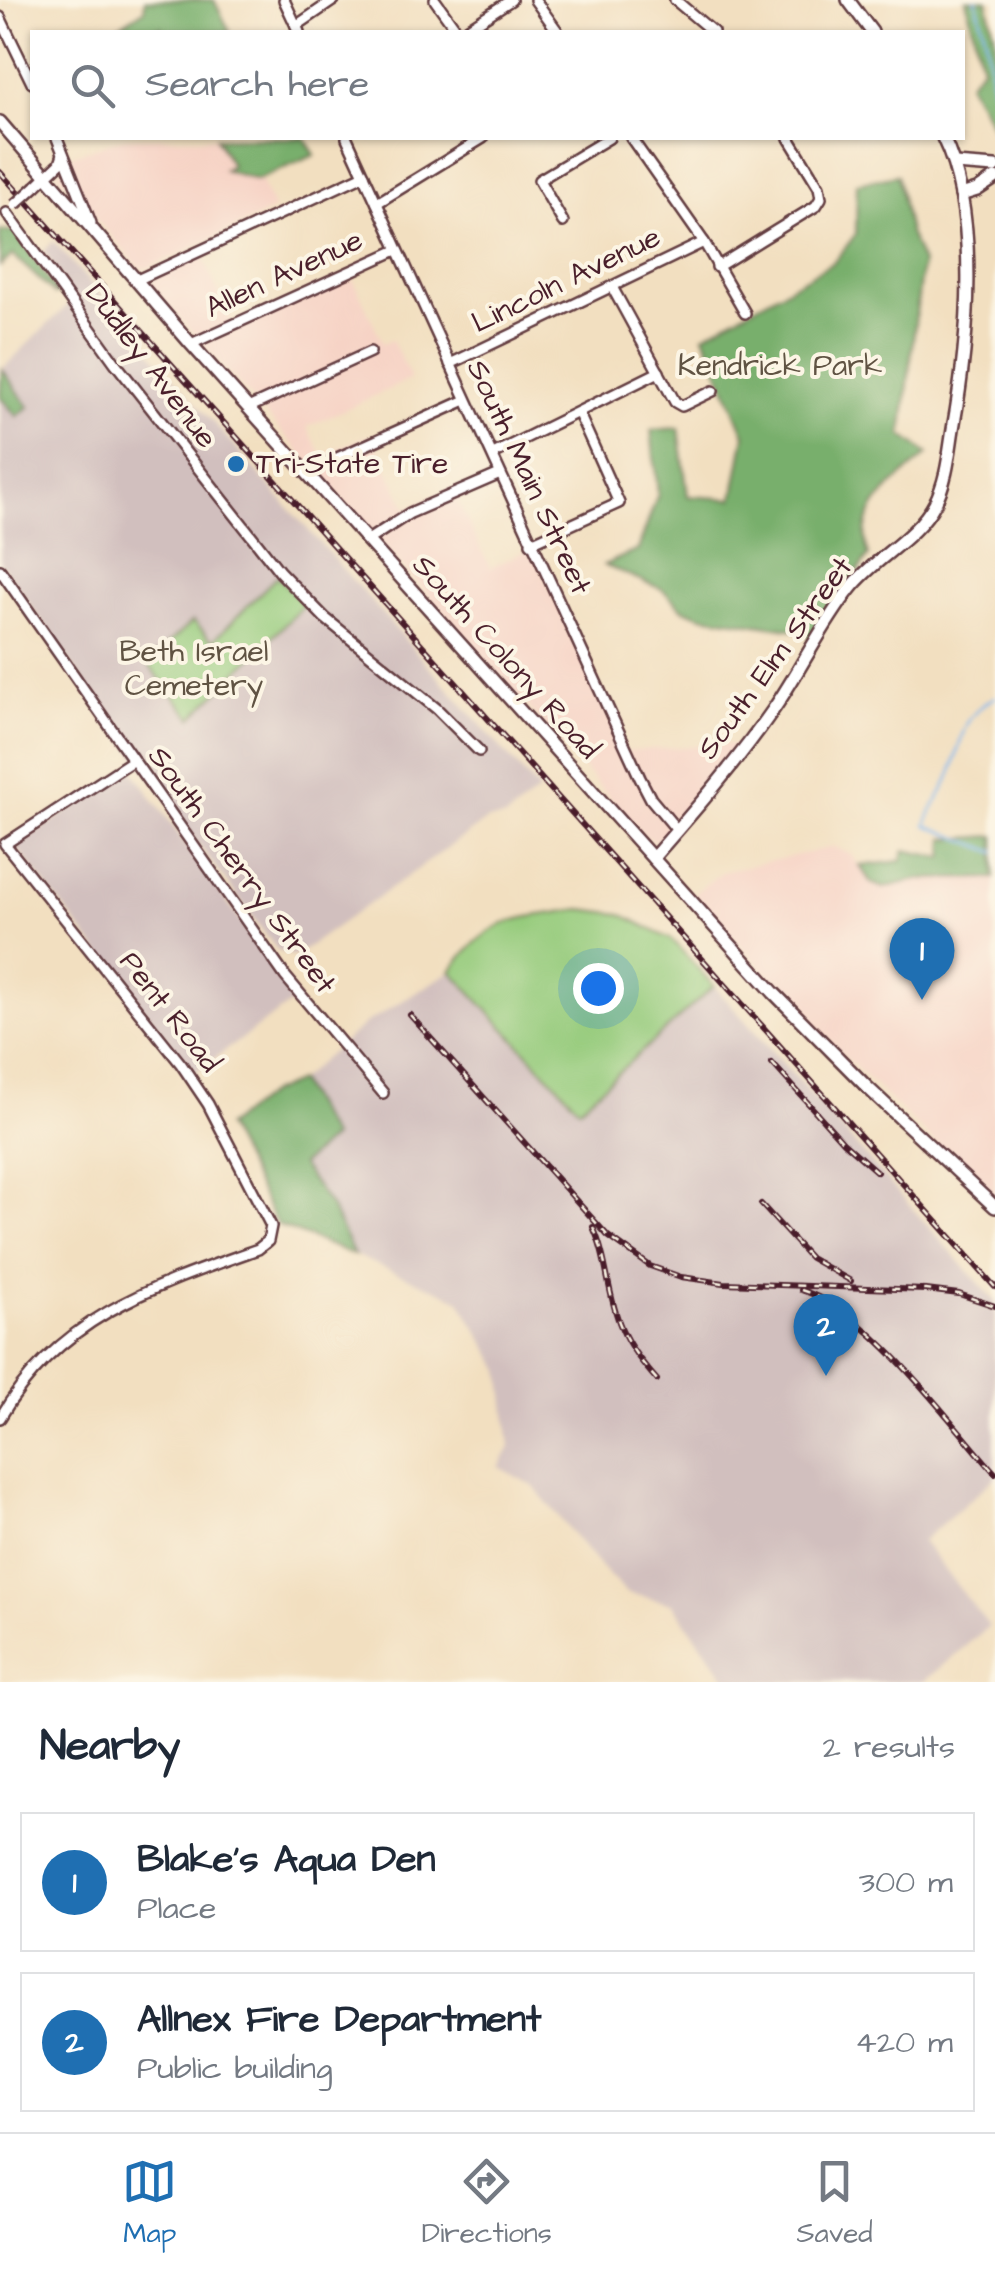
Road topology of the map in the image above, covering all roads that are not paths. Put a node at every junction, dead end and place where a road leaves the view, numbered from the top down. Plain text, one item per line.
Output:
1 (284, 0) edge
2 (334, 0) edge
3 (436, 0) edge
4 (511, 0) edge
5 (536, 0) edge
6 (675, 0) edge
7 (848, 0) edge
8 (0, 17) edge
9 (297, 29) edge
10 (458, 30) edge
11 (463, 30) edge
12 (557, 30) edge
13 (712, 30) edge
14 (870, 30) edge
15 (30, 79) edge
16 (0, 122) edge
17 (58, 140) edge
18 (348, 140) edge
19 (479, 140) edge
20 (606, 140) edge
21 (632, 140) edge
22 (790, 140) edge
23 (944, 140) edge
24 (62, 154) junction
25 (955, 164) junction
26 (995, 167) edge
27 (48, 175) junction
28 (364, 175) junction
29 (995, 178) edge
30 (961, 195) junction
31 (377, 204) junction
32 (3, 216) edge
33 (563, 222) dead end
34 (92, 226) junction
35 (704, 242) junction
36 (397, 250) junction
37 (717, 266) junction
38 (137, 280) junction
39 (612, 287) junction
40 (746, 314) dead end
41 (191, 344) junction
42 (370, 352) dead end
43 (450, 364) junction
44 (658, 372) junction
45 (713, 391) dead end
46 (466, 400) junction
47 (248, 408) junction
48 (579, 414) junction
49 (493, 454) junction
50 (306, 472) junction
51 (500, 474) junction
52 (368, 540) junction
53 (532, 543) junction
54 (0, 570) edge
55 (479, 751) dead end
56 (132, 762) junction
57 (677, 830) junction
58 (653, 858) junction
59 (382, 1093) dead end
60 (995, 1207) edge
61 (0, 1418) edge

1 - 9 street
2 - 9 street
3 - 10 street
4 - 11 street
5 - 12 street
6 - 13 street
7 - 14 main road
8 - 15 street
16 - 27 main road, South Colony Road
17 - 24 street
18 - 28 street, South Main Street
19 - 31 street
20 - 33 street
21 - 35 street
22 - 37 street
23 - 25 main road, South Elm Street
24 - 27 street
24 - 34 street
25 - 26 main road
25 - 30 main road, South Elm Street
27 - 32 street, bridge
27 - 34 main road, South Colony Road
28 - 31 street, South Main Street
28 - 38 street
29 - 30 main road
30 - 57 main road, South Elm Street
31 - 36 street, South Main Street
32 - 55 street, Dudley Avenue
34 - 38 main road, South Colony Road
35 - 37 street
35 - 39 street, Lincoln Avenue
36 - 41 street, Allen Avenue
36 - 43 street, South Main Street
37 - 40 street
38 - 41 main road, South Colony Road
39 - 43 street, Lincoln Avenue
39 - 44 street
41 - 47 main road, South Colony Road
42 - 47 street
43 - 46 street, South Main Street
44 - 45 street
44 - 48 street
46 - 49 street, South Main Street
46 - 50 street
47 - 50 main road, South Colony Road
48 - 49 street
48 - 53 street
49 - 51 street, South Main Street
50 - 52 main road, South Colony Road
51 - 52 street
51 - 53 street, South Main Street
52 - 58 main road, South Colony Road
53 - 57 street, South Main Street
54 - 56 street, South Cherry Street
56 - 59 street, South Cherry Street
56 - 61 street, Pent Road
57 - 58 main road, South Elm Street
58 - 60 main road, South Colony Road

